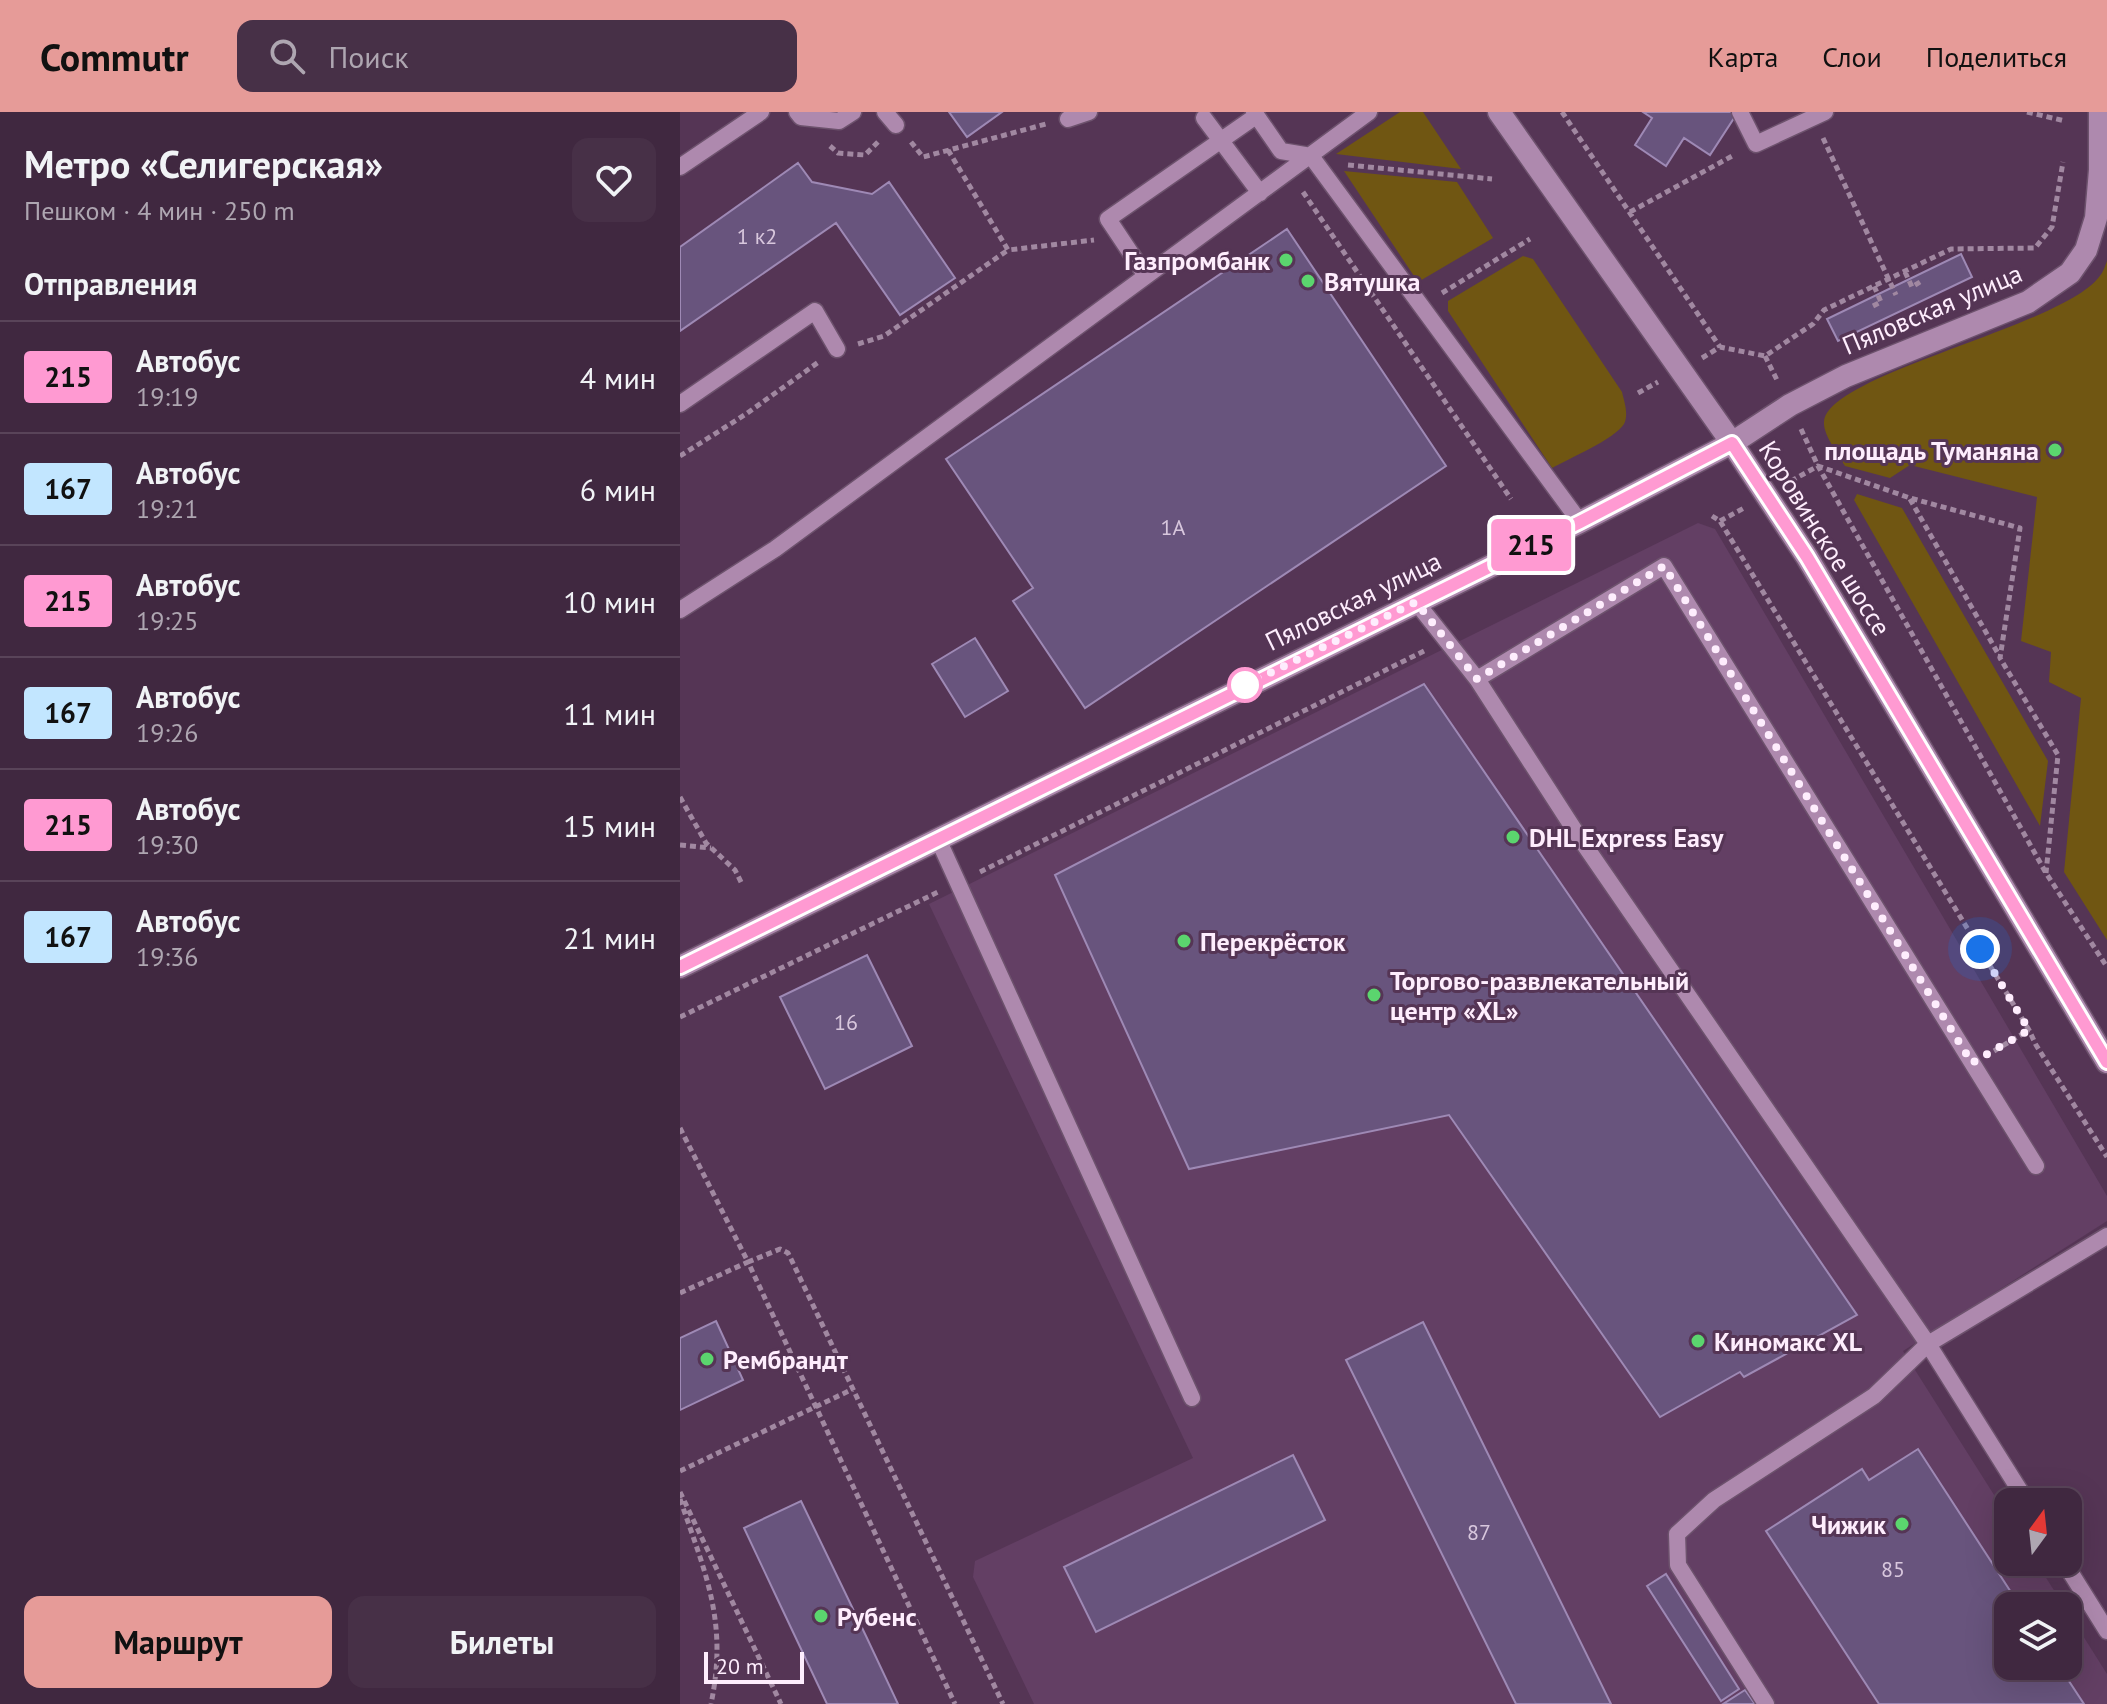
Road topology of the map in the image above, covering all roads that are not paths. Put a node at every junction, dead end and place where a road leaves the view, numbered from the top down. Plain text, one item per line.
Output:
1 (761, 112) edge
2 (853, 112) edge
3 (1089, 112) edge
4 (1369, 112) edge
5 (1499, 112) edge
6 (1740, 112) edge
7 (2100, 112) edge
8 (799, 114) edge
9 (1255, 114) edge
10 (1819, 115) edge
11 (1204, 118) dead end
12 (1068, 119) road end
13 (1221, 140) junction
14 (1313, 158) junction
15 (680, 167) edge
16 (1260, 193) junction
17 (1146, 276) junction
18 (837, 349) road end
19 (680, 404) edge
20 (1732, 443) junction
21 (1580, 522) junction
22 (1416, 602) junction
23 (680, 610) edge
24 (1477, 679) junction
25 (938, 839) junction
26 (680, 967) edge
27 (2078, 1011) junction
28 (2107, 1040) edge
29 (2107, 1062) edge
30 (2036, 1166) dead end
31 (2107, 1236) edge
32 (1928, 1344) junction
33 (1192, 1398) dead end
34 (2018, 1488) edge
35 (2073, 1576) edge
36 (2107, 1631) edge
37 (1766, 1704) edge

1 - 15 lane
2 - 8 lane
3 - 12 lane
4 - 14 lane
5 - 20 street, Коровинское шоссе
6 - 10 lane
7 - 20 street, Пяловская улица
9 - 13 lane
9 - 14 lane
11 - 13 lane
13 - 16 lane
13 - 17 lane
14 - 16 lane
14 - 21 lane
16 - 17 lane
17 - 23 lane
18 - 19 lane
20 - 21 street, Пяловская улица
20 - 27 street, Коровинское шоссе
21 - 22 street, Пяловская улица
22 - 24 lane
22 - 25 street, Пяловская улица
24 - 30 lane
24 - 32 lane
25 - 26 street, Пяловская улица
25 - 33 lane
27 - 28 street, Коровинское шоссе
27 - 29 street, Коровинское шоссе
31 - 32 lane
32 - 34 lane
32 - 37 lane
35 - 36 lane

